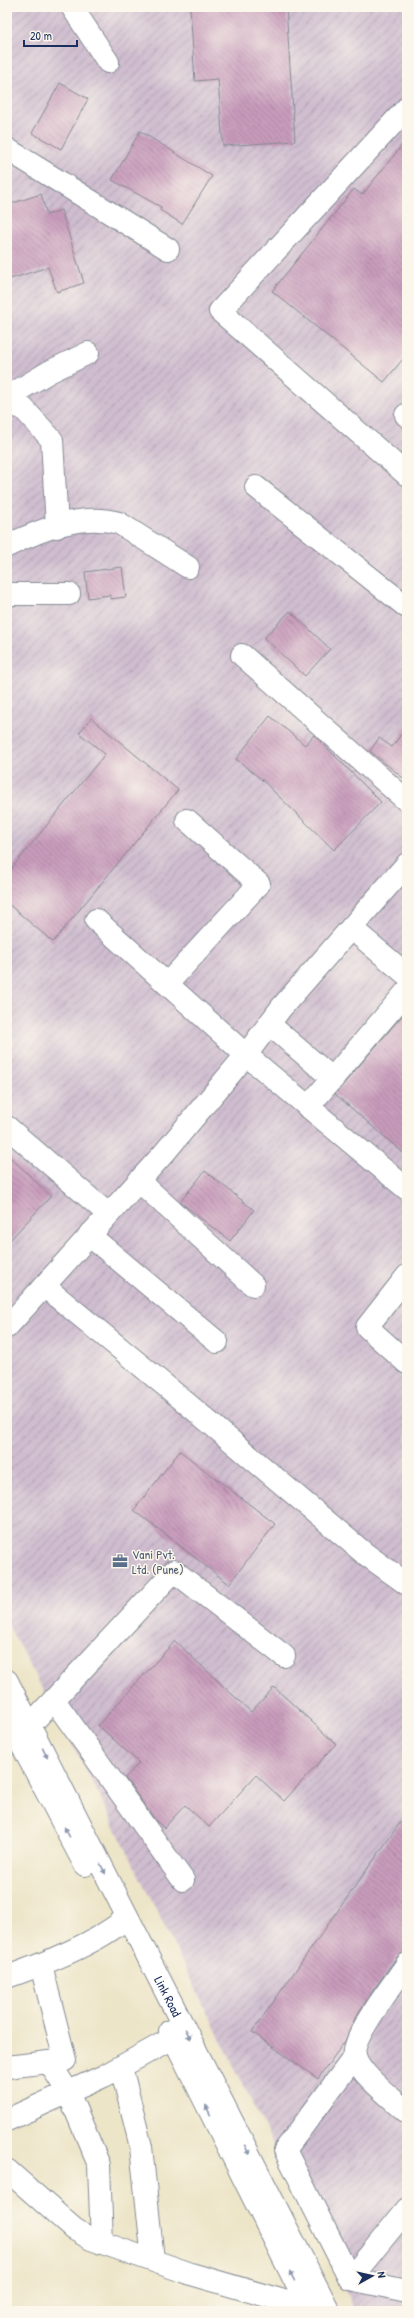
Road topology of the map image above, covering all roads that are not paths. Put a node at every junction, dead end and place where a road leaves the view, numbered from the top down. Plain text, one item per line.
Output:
1 (72, 7) edge
2 (108, 62) dead end
3 (407, 108) edge
4 (7, 149) edge
5 (168, 249) dead end
6 (88, 353) dead end
7 (7, 397) edge
8 (7, 404) edge
9 (407, 475) edge
10 (256, 487) dead end
11 (57, 527) junction
12 (7, 546) edge
13 (188, 567) dead end
14 (7, 594) edge
15 (69, 594) dead end
16 (407, 607) edge
17 (242, 655) dead end
18 (407, 802) edge
19 (187, 820) dead end
20 (407, 864) edge
21 (96, 920) dead end
22 (351, 928) junction
23 (407, 975) edge
24 (167, 984) junction
25 (407, 991) edge
26 (269, 1024) junction
27 (246, 1055) junction
28 (332, 1079) junction
29 (308, 1107) junction
30 (7, 1127) edge
31 (139, 1181) junction
32 (407, 1190) edge
33 (108, 1214) junction
34 (89, 1235) junction
35 (407, 1276) edge
36 (253, 1285) dead end
37 (44, 1286) junction
38 (7, 1327) edge
39 (217, 1342) dead end
40 (407, 1363) edge
41 (407, 1584) edge
42 (284, 1656) dead end
43 (7, 1681) edge
44 (54, 1700) junction
45 (7, 1717) edge
46 (31, 1724) junction
47 (183, 1880) dead end
48 (122, 1922) junction
49 (407, 1964) edge
50 (41, 1965) junction
51 (7, 1977) edge
52 (173, 2038) junction
53 (355, 2056) junction
54 (50, 2062) junction
55 (121, 2067) junction
56 (7, 2068) edge
57 (68, 2092) junction
58 (407, 2112) edge
59 (7, 2120) edge
60 (7, 2170) edge
61 (407, 2210) edge
62 (102, 2243) junction
63 (153, 2260) junction
64 (350, 2279) junction
65 (407, 2291) edge
66 (309, 2309) edge
67 (329, 2311) edge

1 - 2 street
3 - 9 street
4 - 5 street
6 - 7 street
8 - 11 street
10 - 16 street
11 - 12 street
11 - 13 street
14 - 15 street
17 - 18 street
19 - 24 street
20 - 22 street
21 - 24 street
22 - 23 street
22 - 26 street
24 - 27 street
25 - 28 street
26 - 27 street
26 - 28 street
27 - 29 street
27 - 31 street
28 - 29 street
29 - 32 street
30 - 33 street
31 - 33 street
31 - 36 street
33 - 34 street
34 - 37 street
34 - 39 street
35 - 40 street
37 - 38 street
37 - 41 street
42 - 44 street
43 - 46 street, Link Road
44 - 46 street
44 - 47 street
48 -> 45 street, Link Road
46 -> 48 street, Link Road
48 - 50 street
48 - 52 street, Link Road
48 -> 67 street, Link Road
49 - 53 street
50 - 51 street
50 - 54 street
52 - 55 street
66 -> 52 street, Link Road
53 - 58 street
53 - 64 street
54 - 56 street
54 - 57 street
55 - 57 street
55 - 63 street
57 - 59 street
57 - 62 street
60 - 62 street
61 - 64 street
62 - 63 street
63 - 66 street
64 - 65 street

